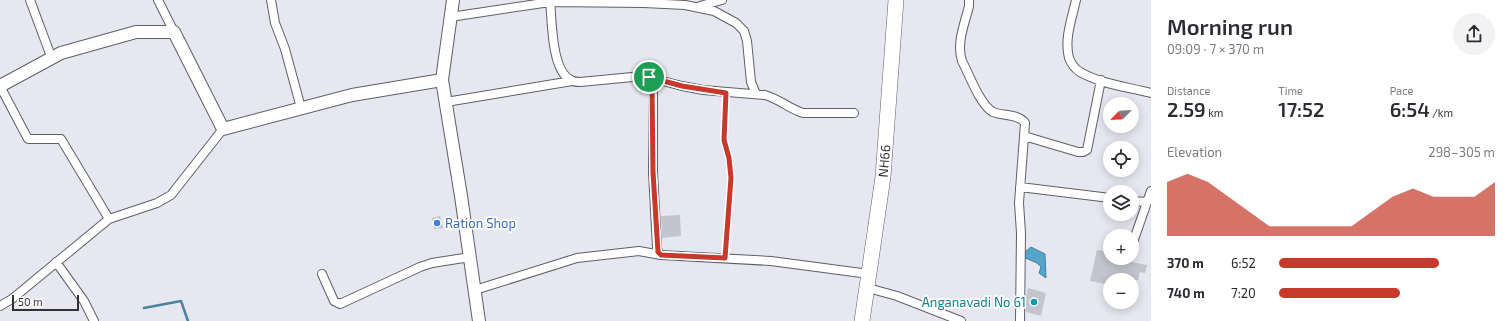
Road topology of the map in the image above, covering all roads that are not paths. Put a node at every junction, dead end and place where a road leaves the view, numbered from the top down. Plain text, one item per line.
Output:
1 (30, 0) edge
2 (158, 0) edge
3 (271, 0) edge
4 (453, 0) edge
5 (722, 0) edge
6 (896, 0) edge
7 (969, 0) edge
8 (1076, 0) edge
9 (550, 1) edge
10 (697, 7) junction
11 (450, 17) junction
12 (174, 32) junction
13 (52, 59) junction
14 (649, 77) junction
15 (442, 80) junction
16 (1101, 80) junction
17 (572, 81) junction
18 (0, 86) edge
19 (726, 93) junction
20 (1151, 93) edge
21 (756, 94) junction
22 (446, 102) junction
23 (300, 108) junction
24 (854, 113) dead end
25 (223, 129) junction
26 (1024, 136) junction
27 (1020, 187) junction
28 (1151, 191) edge
29 (1103, 197) edge
30 (1139, 201) edge
31 (1147, 202) junction
32 (109, 219) junction
33 (1138, 229) edge
34 (661, 255) junction
35 (470, 257) junction
36 (725, 258) junction
37 (56, 262) junction
38 (322, 274) dead end
39 (869, 281) junction
40 (475, 290) junction
41 (0, 306) edge
42 (94, 321) edge
43 (479, 321) edge
44 (862, 321) edge
45 (961, 321) edge
46 (1020, 321) edge

1 - 13 street
2 - 12 street
3 - 23 street
4 - 11 street
5 - 10 street
6 - 39 highway, NH66 / NH66
7 - 26 street
8 - 16 street
9 - 10 street
9 - 11 street
9 - 17 street
10 - 21 street
11 - 15 street
12 - 13 street
12 - 25 street
13 - 18 street
14 - 17 street
14 - 19 street
14 - 34 street
15 - 22 street
15 - 23 street
16 - 20 street
16 - 26 street
17 - 22 street
18 - 32 street
19 - 21 street
19 - 36 lane
21 - 24 street
22 - 35 street
23 - 25 street
25 - 32 street
26 - 27 street
27 - 29 street
27 - 46 street
28 - 31 street
30 - 31 street
31 - 33 street
32 - 37 street
34 - 36 street
34 - 40 street
35 - 38 street
35 - 40 street
36 - 39 street
37 - 41 street
37 - 42 street
39 - 44 highway, NH66 / NH66
39 - 45 street
40 - 43 street

